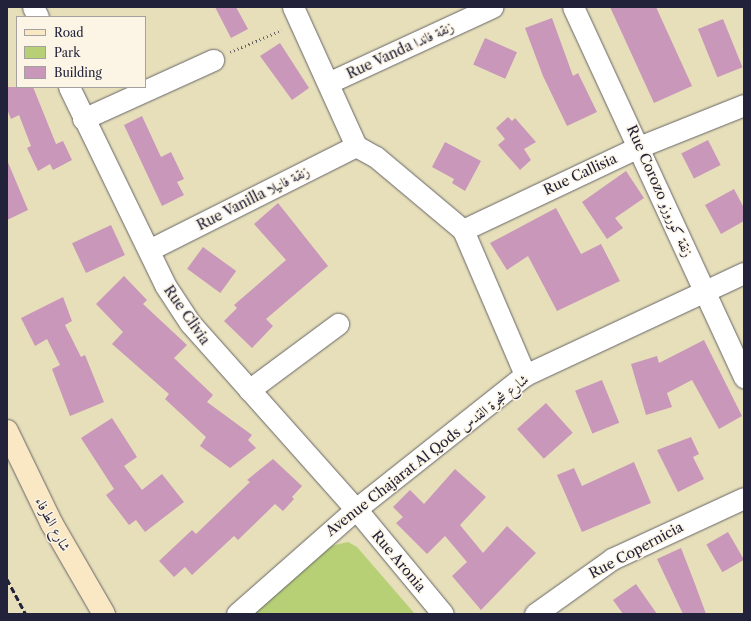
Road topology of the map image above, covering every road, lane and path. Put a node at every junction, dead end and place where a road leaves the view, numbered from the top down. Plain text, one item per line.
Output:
1 (33, 7) edge
2 (492, 7) edge
3 (574, 7) edge
4 (296, 15) edge
5 (38, 16) edge
6 (213, 60) joint
7 (330, 82) junction
8 (68, 88) edge
9 (744, 105) edge
10 (83, 119) junction
11 (356, 146) junction
12 (641, 146) junction
13 (463, 230) junction
14 (149, 250) junction
15 (744, 273) edge
16 (705, 290) junction
17 (338, 324) dead end
18 (525, 375) junction
19 (744, 377) edge
20 (249, 390) junction
21 (7, 431) edge
22 (744, 498) edge
23 (356, 509) junction
24 (104, 614) edge
25 (237, 614) edge
26 (443, 614) edge
27 (535, 614) edge

1 - 5 street
2 - 7 street, Rue Vanda زنقة فاندا
3 - 12 street, Rue Corozo زنقة كوروزو
4 - 6 path
4 - 7 street
6 - 10 street
7 - 11 street
8 - 10 street, Rue Clivia
9 - 12 street, Rue Callisia
10 - 14 street, Rue Clivia
11 - 13 street
11 - 14 street, Rue Vanilla زنقة فانيلا
12 - 13 street, Rue Callisia
12 - 16 street, Rue Corozo زنقة كوروزو
13 - 18 street
14 - 20 street, Rue Clivia
15 - 16 street, Avenue Chajarat Al Qods شارع شجرة القدس
16 - 18 street, Avenue Chajarat Al Qods شارع شجرة القدس
16 - 19 street, Rue Corozo زنقة كوروزو
17 - 20 street
18 - 23 street, Avenue Chajarat Al Qods شارع شجرة القدس
20 - 23 street, Rue Clivia
21 - 24 street, شارع الطرفاء
22 - 27 street, Rue Copernicia
23 - 25 street, Avenue Chajarat Al Qods شارع شجرة القدس
23 - 26 street, Rue Aronia

